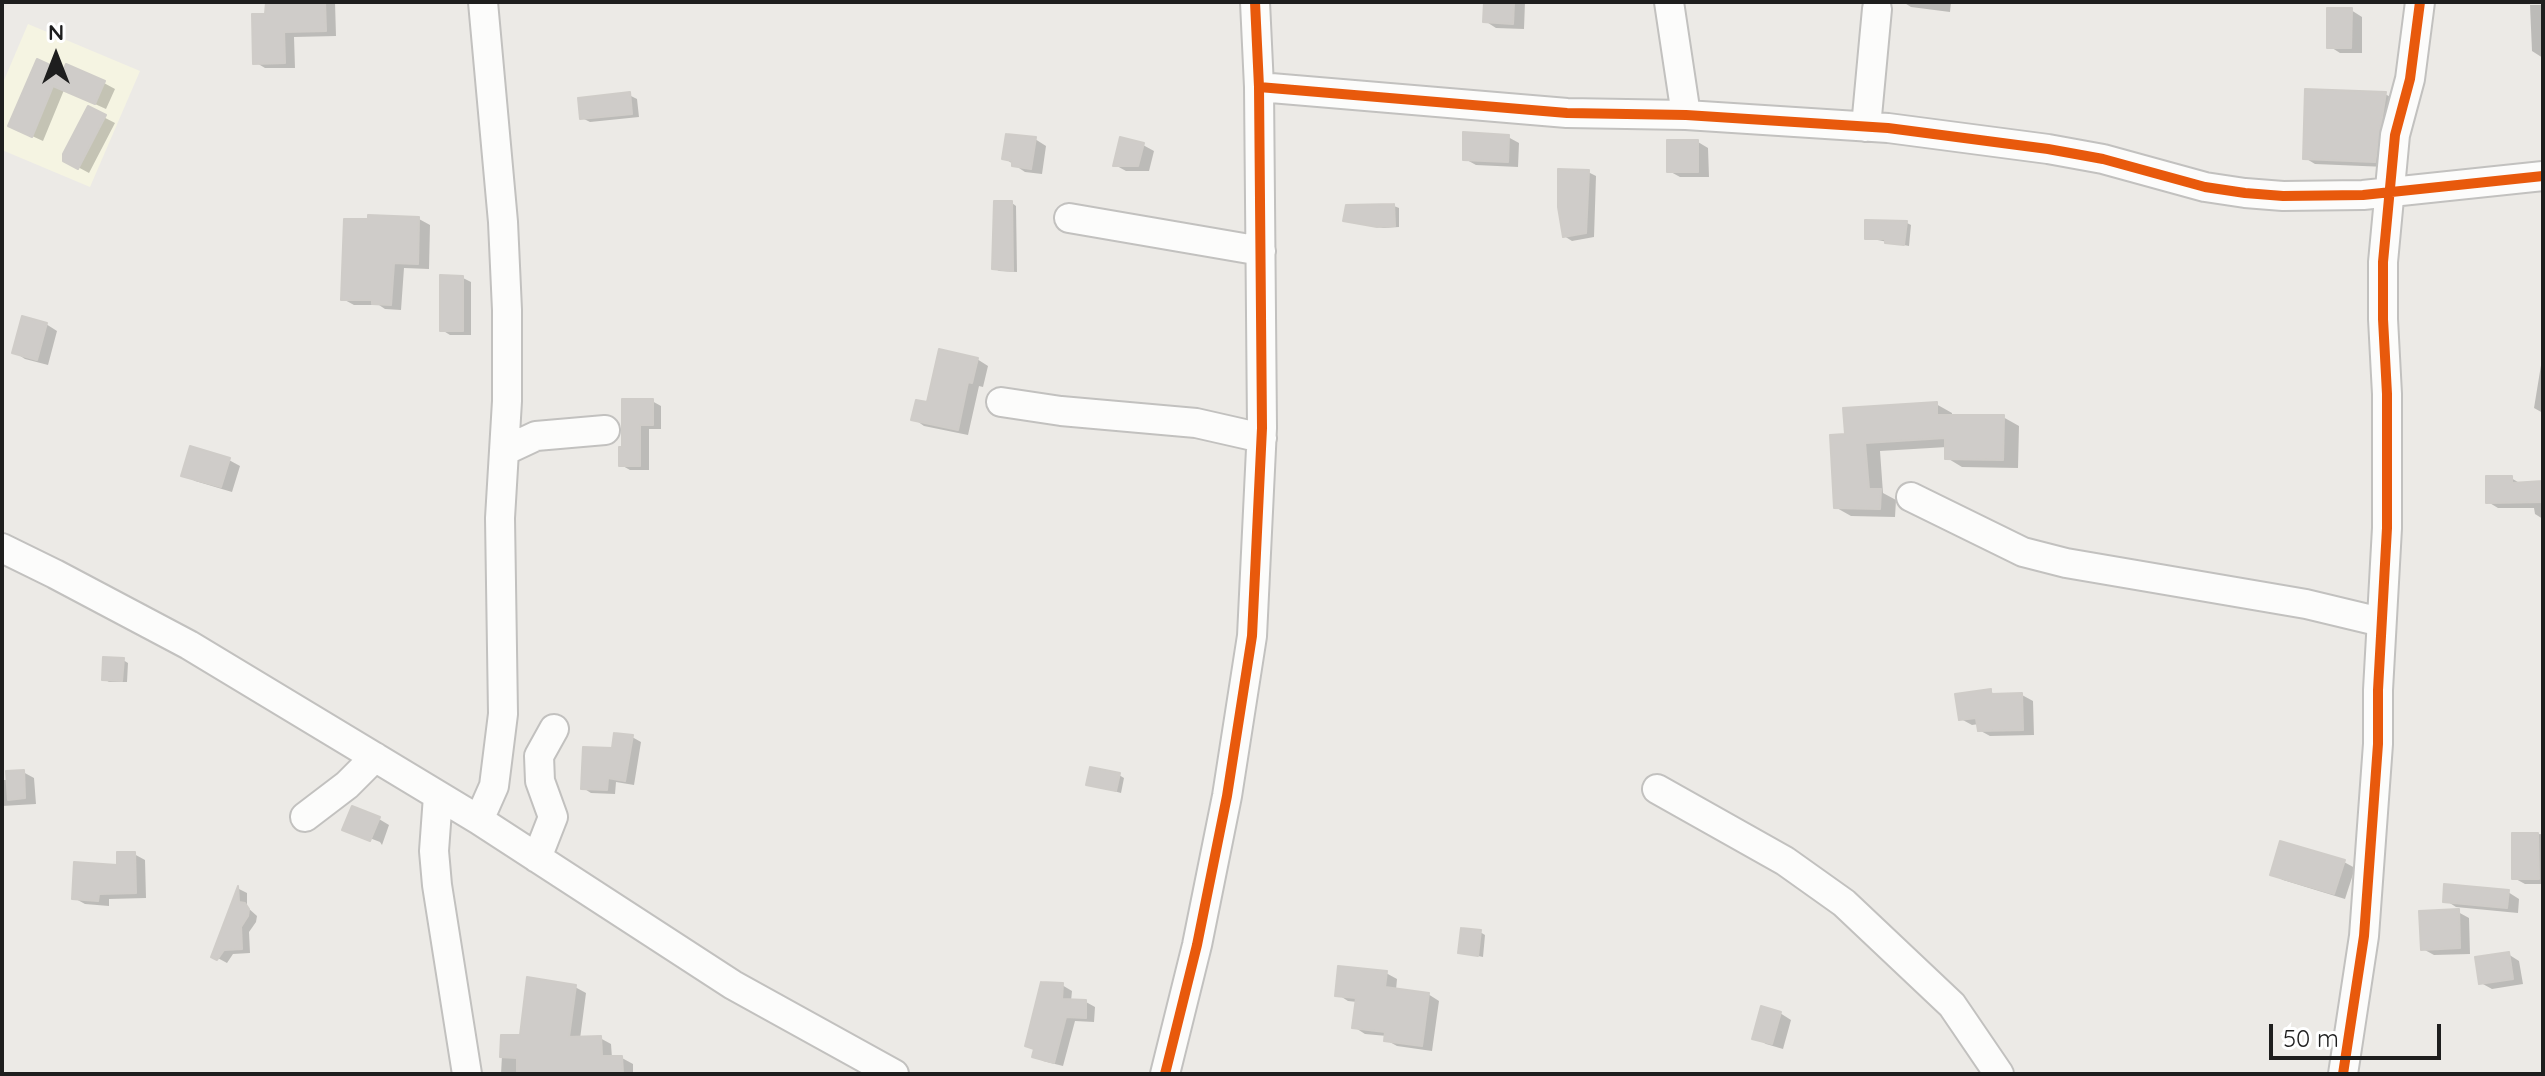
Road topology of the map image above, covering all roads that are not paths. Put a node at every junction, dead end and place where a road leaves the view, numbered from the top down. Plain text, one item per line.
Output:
1 (483, 2) edge
2 (1255, 2) edge
3 (1669, 2) edge
4 (2420, 2) edge
5 (1877, 9) dead end
6 (1259, 87) junction
7 (1686, 115) junction
8 (1866, 127) junction
9 (2543, 176) edge
10 (2388, 193) junction
11 (1069, 218) dead end
12 (1261, 251) junction
13 (1001, 402) dead end
14 (605, 430) dead end
15 (1262, 438) junction
16 (504, 451) junction
17 (1911, 497) dead end
18 (2, 548) edge
19 (2381, 622) junction
20 (554, 729) dead end
21 (375, 757) junction
22 (1657, 789) dead end
23 (438, 796) junction
24 (305, 817) dead end
25 (479, 820) junction
26 (537, 858) junction
27 (467, 1074) edge
28 (894, 1074) edge
29 (1165, 1074) edge
30 (1999, 1074) edge
31 (2343, 1074) edge

1 - 16 street
2 - 6 street
3 - 7 street
4 - 10 street
5 - 8 street
6 - 7 street
6 - 12 street
7 - 8 street
8 - 10 street
9 - 10 street
10 - 19 street
11 - 12 street
12 - 15 street
13 - 15 street
14 - 16 street
15 - 29 street
16 - 25 street
17 - 19 street
18 - 21 street
19 - 31 street
20 - 26 street
21 - 23 street
21 - 24 street
22 - 30 street
23 - 25 street
23 - 27 street
25 - 26 street
26 - 28 street

